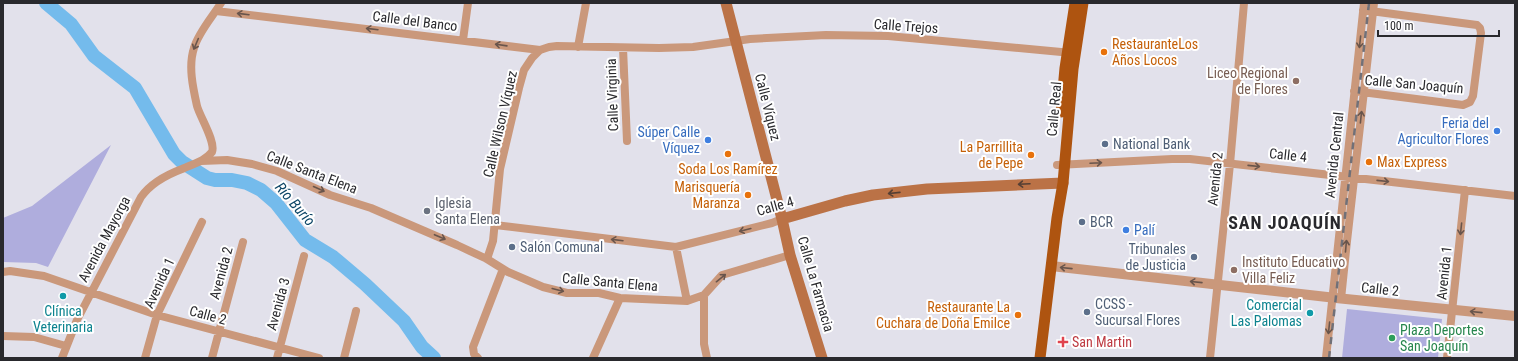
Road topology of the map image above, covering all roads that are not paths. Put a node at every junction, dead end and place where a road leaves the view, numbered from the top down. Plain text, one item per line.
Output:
1 (221, 3) edge
2 (468, 3) edge
3 (586, 3) edge
4 (726, 3) edge
5 (1075, 3) edge
6 (1083, 3) edge
7 (1244, 3) edge
8 (1364, 7) edge
9 (1373, 7) edge
10 (216, 11) junction
11 (463, 40) junction
12 (735, 40) junction
13 (578, 47) junction
14 (623, 48) junction
15 (540, 50) junction
16 (1071, 53) junction
17 (1354, 91) junction
18 (1364, 92) junction
19 (627, 141) dead end
20 (213, 144) junction
21 (227, 160) junction
22 (201, 161) junction
23 (1230, 164) junction
24 (1061, 165) junction
25 (1345, 176) junction
26 (1354, 177) junction
27 (1060, 183) junction
28 (1465, 190) junction
29 (1515, 196) edge
30 (782, 219) junction
31 (202, 222) dead end
32 (496, 225) junction
33 (243, 242) dead end
34 (676, 247) junction
35 (790, 255) junction
36 (304, 256) dead end
37 (487, 259) junction
38 (1051, 266) junction
39 (502, 269) junction
40 (3, 272) edge
41 (1217, 285) junction
42 (91, 293) junction
43 (704, 295) junction
44 (620, 298) junction
45 (1336, 298) junction
46 (686, 301) junction
47 (1453, 310) junction
48 (356, 311) dead end
49 (157, 315) junction
50 (1515, 316) edge
51 (218, 332) junction
52 (3, 336) edge
53 (66, 346) junction
54 (280, 348) junction
55 (62, 358) edge
56 (145, 358) edge
57 (212, 358) edge
58 (277, 358) edge
59 (319, 358) edge
60 (344, 358) edge
61 (478, 358) edge
62 (592, 358) edge
63 (707, 358) edge
64 (822, 358) edge
65 (1040, 358) edge
66 (1210, 358) edge
67 (1326, 358) edge
68 (1447, 358) edge

1 - 10 street
2 - 11 street
3 - 13 street
4 - 12 main road, Calle Víquez
5 - 16 main road, Calle Real
6 - 16 main road, Calle Real
7 - 23 street, Avenida 2
8 - 9 street, Calle San Joaquín
8 -> 17 street, Avenida Central
9 - 18 street, Avenida Central
9 - 18 street, Calle San Joaquín
11 -> 10 street, Calle del Banco
10 -> 20 street
15 -> 11 street, Calle del Banco
12 - 14 street
12 - 16 street, Calle Trejos
12 - 30 main road, Calle Víquez
13 - 14 street
13 - 15 street
14 - 19 street, Calle Virginia
15 - 32 street, Calle Wilson Víquez
16 - 24 main road, Calle Real
17 - 18 street, Calle San Joaquín
17 - 25 street, Avenida Central
26 -> 18 street, Avenida Central
20 - 21 street
20 - 22 street
21 - 22 street, Calle Santa Elena
21 -> 37 street, Calle Santa Elena
22 - 42 street, Avenida Mayorga
24 -> 23 street, Calle 4
23 -> 25 street, Calle 4
23 - 41 street, Avenida 2
24 - 27 main road, Calle Real
25 - 26 street, Calle 4
25 - 45 street, Avenida Central
26 -> 28 street, Calle 4
45 -> 26 street, Avenida Central
27 -> 30 main road, Calle 4
27 - 38 main road, Calle Real
28 - 29 street, Calle 4
28 -> 47 street, Avenida 1
30 -> 34 street, Calle 4
30 - 35 main road, Calle La Farmacia
31 - 49 street, Avenida 1
34 -> 32 street, Calle 4
32 - 37 street, Calle Wilson Víquez
33 - 51 street, Avenida 2
34 - 46 street
43 -> 35 street, Calle Santa Elena
35 - 64 main road, Calle La Farmacia
36 - 54 street, Avenida 3
37 - 39 street, Calle Santa Elena
41 -> 38 street, Calle 2
38 - 65 main road, Calle Real
39 -> 44 street, Calle Santa Elena
39 - 61 street
40 - 42 street, Calle 2
41 - 45 street, Calle 2
41 - 66 street, Avenida 2
42 - 49 street, Calle 2
42 - 53 street, Avenida Mayorga
43 - 46 street, Calle Santa Elena
43 - 63 street
44 - 46 street, Calle Santa Elena
44 - 62 street
45 - 47 street, Calle 2
45 -> 67 street, Avenida Central
50 -> 47 street, Calle 2
47 - 68 street, Avenida 1
48 - 60 street
49 - 51 street, Calle 2
49 - 56 street, Avenida 1
51 - 54 street, Calle 2
51 - 57 street, Avenida 2
52 - 53 street
53 - 55 street, Avenida Mayorga
54 - 58 street, Avenida 3
54 - 59 street, Calle 2

